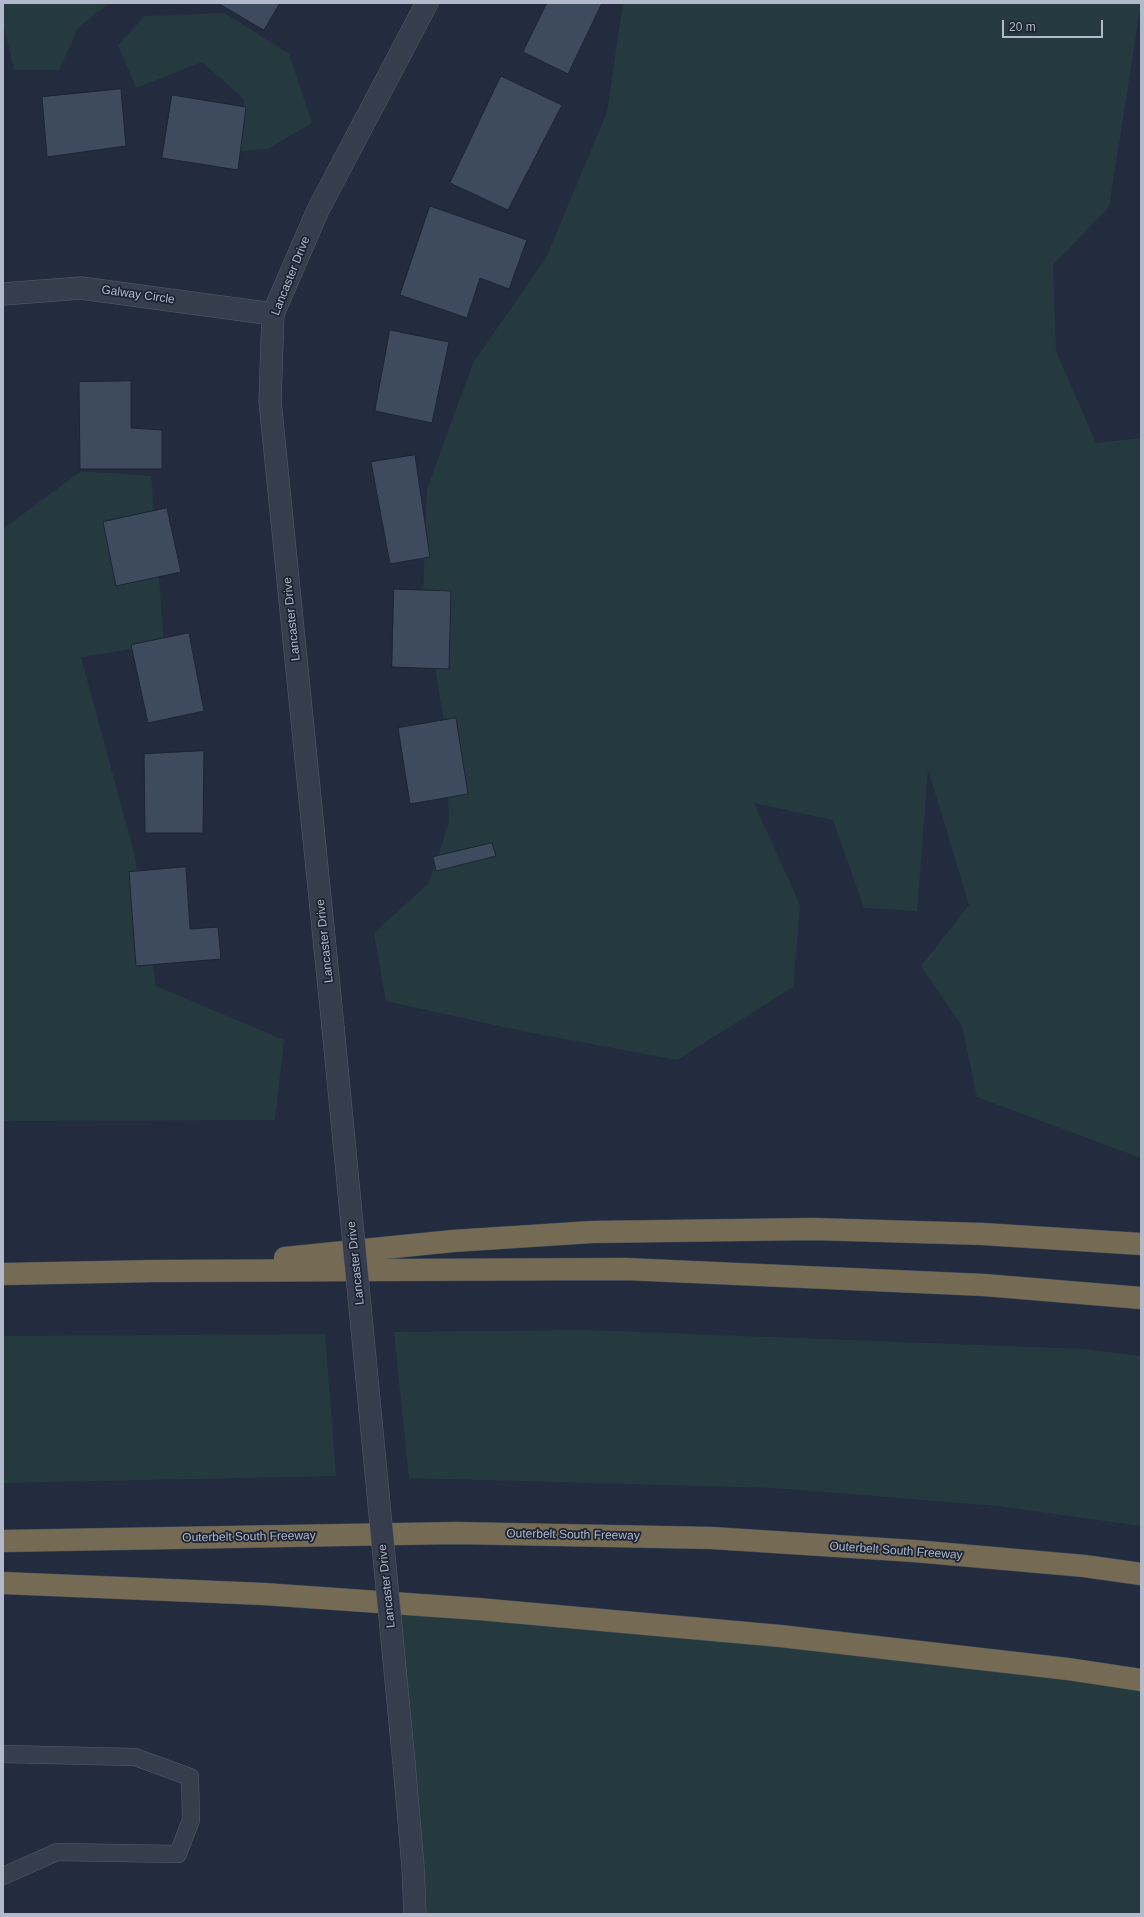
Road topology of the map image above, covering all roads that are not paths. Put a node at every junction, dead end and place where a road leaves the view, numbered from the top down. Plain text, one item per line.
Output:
1 (427, 3) edge
2 (3, 294) edge
3 (273, 314) junction
4 (1141, 1244) edge
5 (154, 1271) junction
6 (3, 1274) edge
7 (1141, 1298) edge
8 (3, 1542) edge
9 (1141, 1574) edge
10 (3, 1583) edge
11 (1141, 1680) edge
12 (3, 1754) edge
13 (3, 1876) edge
14 (415, 1914) edge

1 - 3 street, Lancaster Drive
2 - 3 street, Galway Circle
3 - 14 street, Lancaster Drive, bridge
4 - 5 highway
5 - 6 highway
5 - 7 highway
8 - 9 highway, Outerbelt South Freeway
10 - 11 highway
12 - 13 lane

